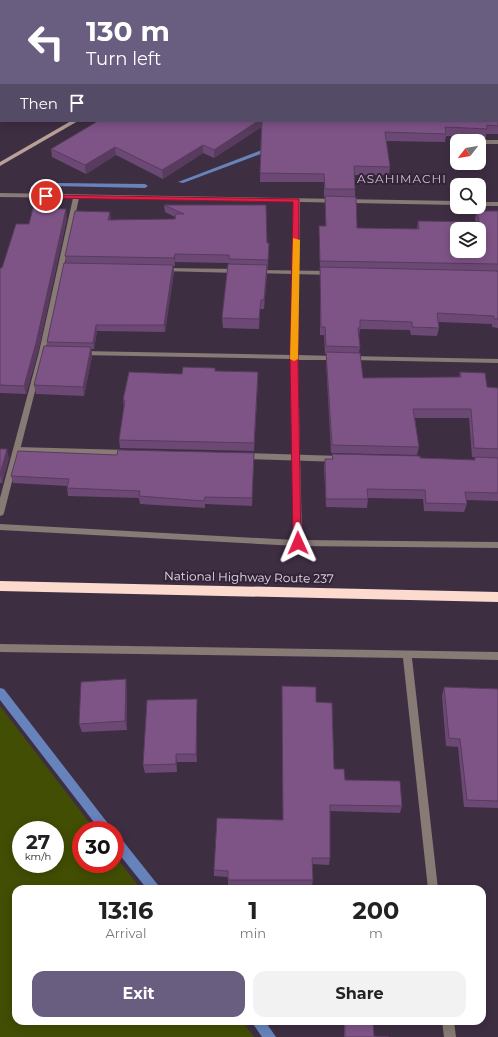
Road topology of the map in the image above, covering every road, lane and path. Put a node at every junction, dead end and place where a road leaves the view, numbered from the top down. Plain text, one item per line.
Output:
1 (73, 122) edge
2 (486, 142) edge
3 (498, 142) edge
4 (0, 164) edge
5 (0, 195) edge
6 (76, 197) junction
7 (297, 200) junction
8 (450, 203) edge
9 (486, 204) edge
10 (498, 204) edge
11 (61, 267) junction
12 (69, 268) edge
13 (155, 270) edge
14 (295, 273) junction
15 (334, 273) edge
16 (74, 352) edge
17 (294, 357) junction
18 (498, 361) edge
19 (17, 450) junction
20 (137, 453) edge
21 (232, 456) edge
22 (296, 458) junction
23 (350, 459) edge
24 (0, 513) edge
25 (0, 528) edge
26 (298, 543) junction
27 (498, 545) edge
28 (0, 586) edge
29 (498, 597) edge
30 (0, 648) edge
31 (407, 655) junction
32 (498, 656) edge
33 (433, 885) edge
34 (448, 1025) edge
35 (450, 1037) edge

1 - 4 street
2 - 3 street
5 - 6 street
6 - 7 street
6 - 11 street
7 - 8 street
7 - 14 street
9 - 10 street
11 - 12 street
11 - 19 street
13 - 14 street
14 - 15 street
14 - 17 street
16 - 17 street
17 - 18 street
17 - 22 street
19 - 20 street
19 - 24 street
21 - 22 street
22 - 23 street
22 - 26 street
25 - 26 street
26 - 27 street
28 - 29 highway, National Highway Route 237
30 - 31 street
31 - 32 street
31 - 33 street
34 - 35 street

